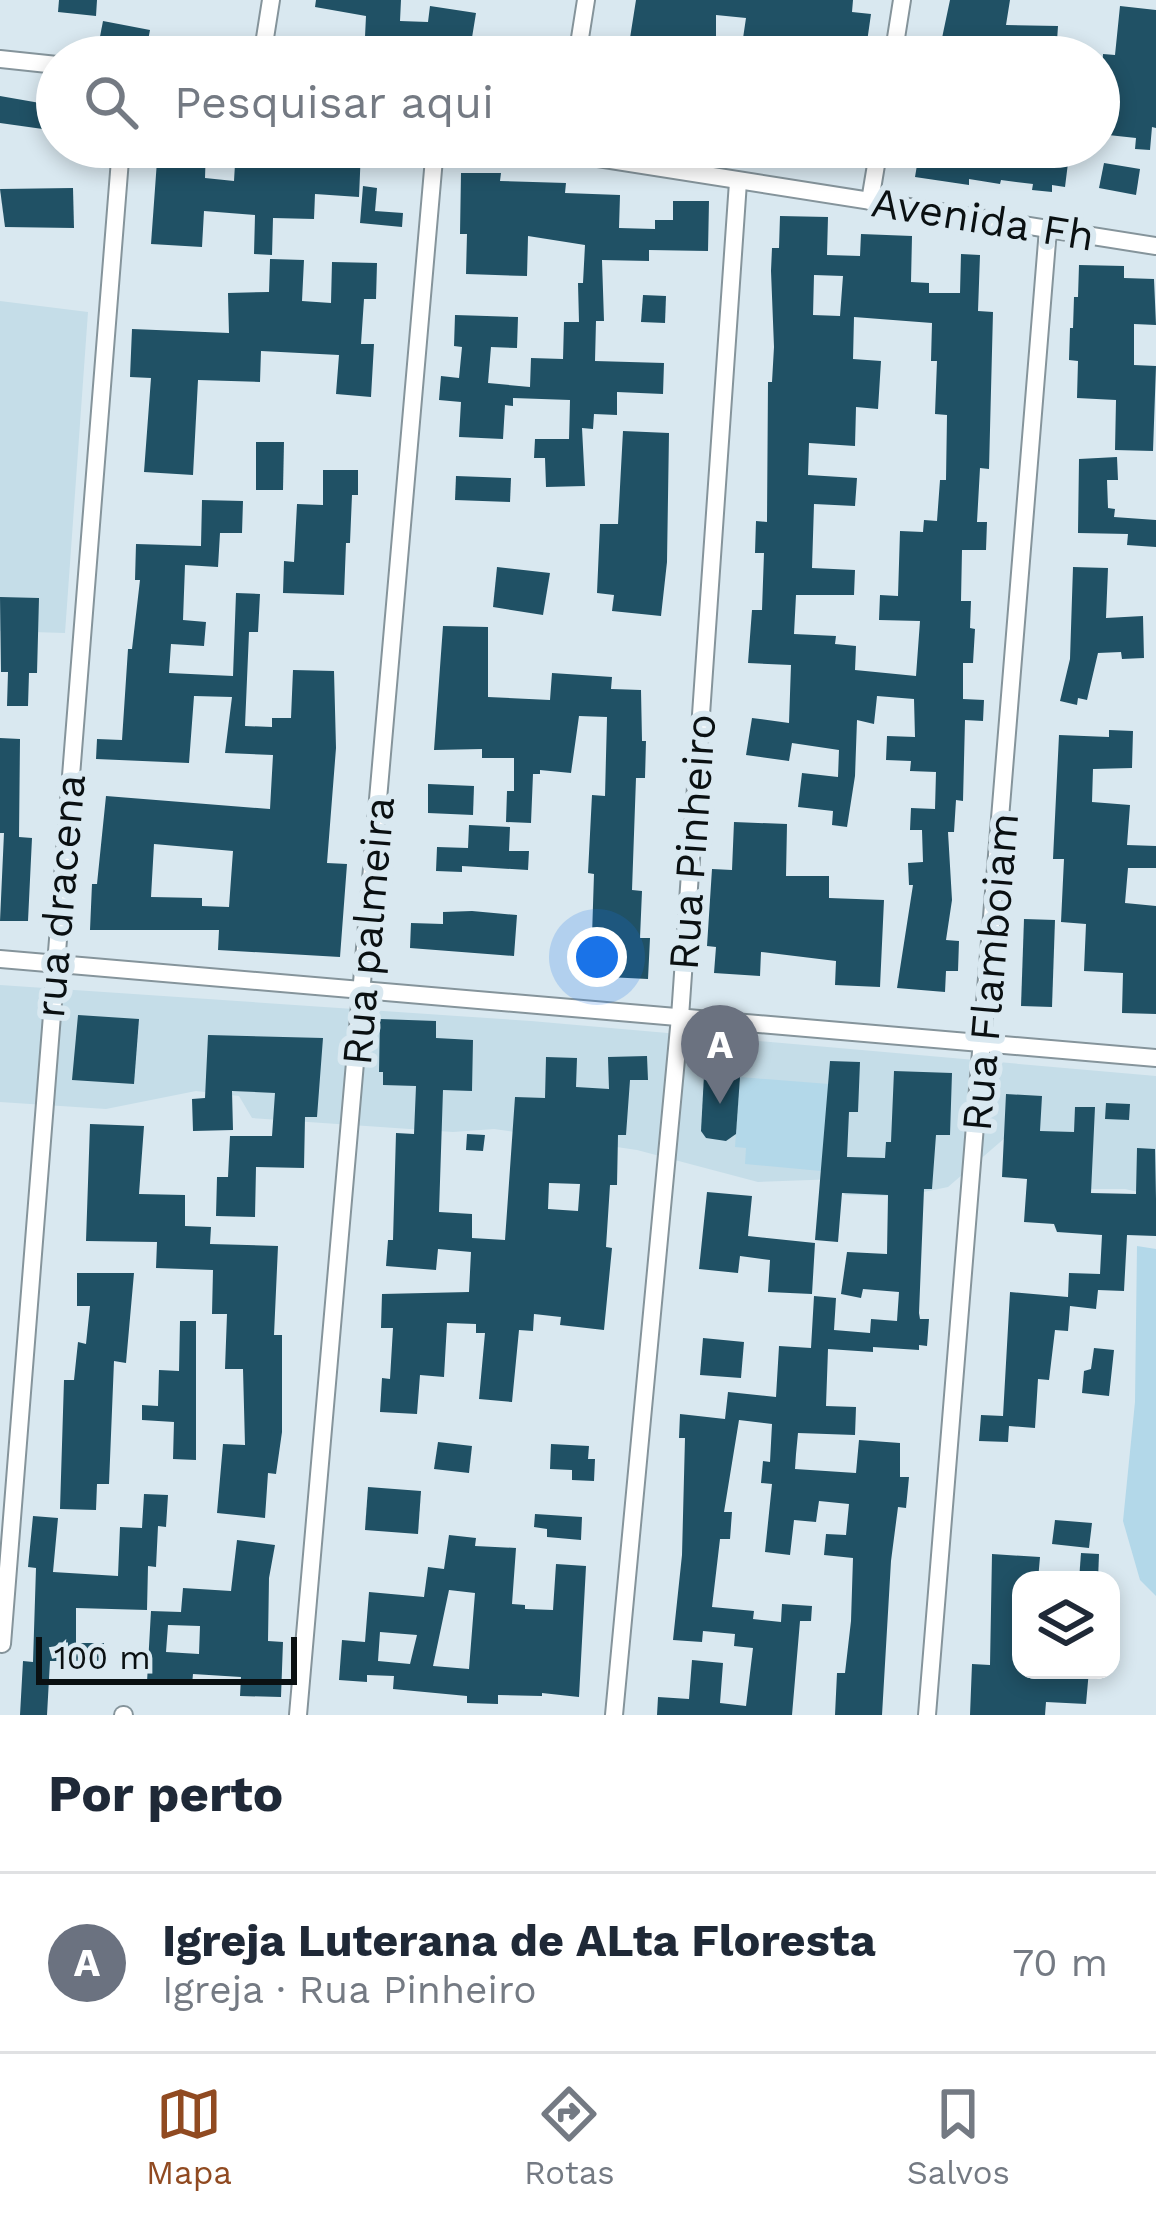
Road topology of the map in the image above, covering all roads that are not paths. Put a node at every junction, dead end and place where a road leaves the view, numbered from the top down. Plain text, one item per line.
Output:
1 (271, 0) edge
2 (586, 0) edge
3 (902, 0) edge
4 (265, 36) edge
5 (580, 36) edge
6 (896, 36) edge
7 (0, 59) edge
8 (36, 63) edge
9 (119, 168) edge
10 (432, 168) edge
11 (663, 168) edge
12 (876, 168) edge
13 (738, 182) junction
14 (870, 201) junction
15 (1048, 229) junction
16 (1156, 246) edge
17 (0, 959) edge
18 (54, 964) junction
19 (363, 990) junction
20 (680, 1017) junction
21 (985, 1043) junction
22 (1156, 1058) edge
23 (2, 1645) edge
24 (298, 1715) edge
25 (614, 1715) edge
26 (927, 1715) edge

1 - 4 street
2 - 5 street
3 - 6 street
7 - 8 street
9 - 18 street, rua dracena
10 - 19 street, Rua palmeira
11 - 13 street, Avenida Fh
12 - 14 street
13 - 14 street, Avenida Fh
13 - 20 street, Rua Pinheiro
14 - 15 street, Avenida Fh
15 - 16 street, Avenida Fh
15 - 21 street, Rua Flamboiam
17 - 18 street
18 - 19 street
18 - 23 street, rua dracena
19 - 20 street
19 - 24 street, Rua palmeira
20 - 21 street
20 - 25 street, Rua Pinheiro
21 - 22 street
21 - 26 street, Rua Flamboiam

